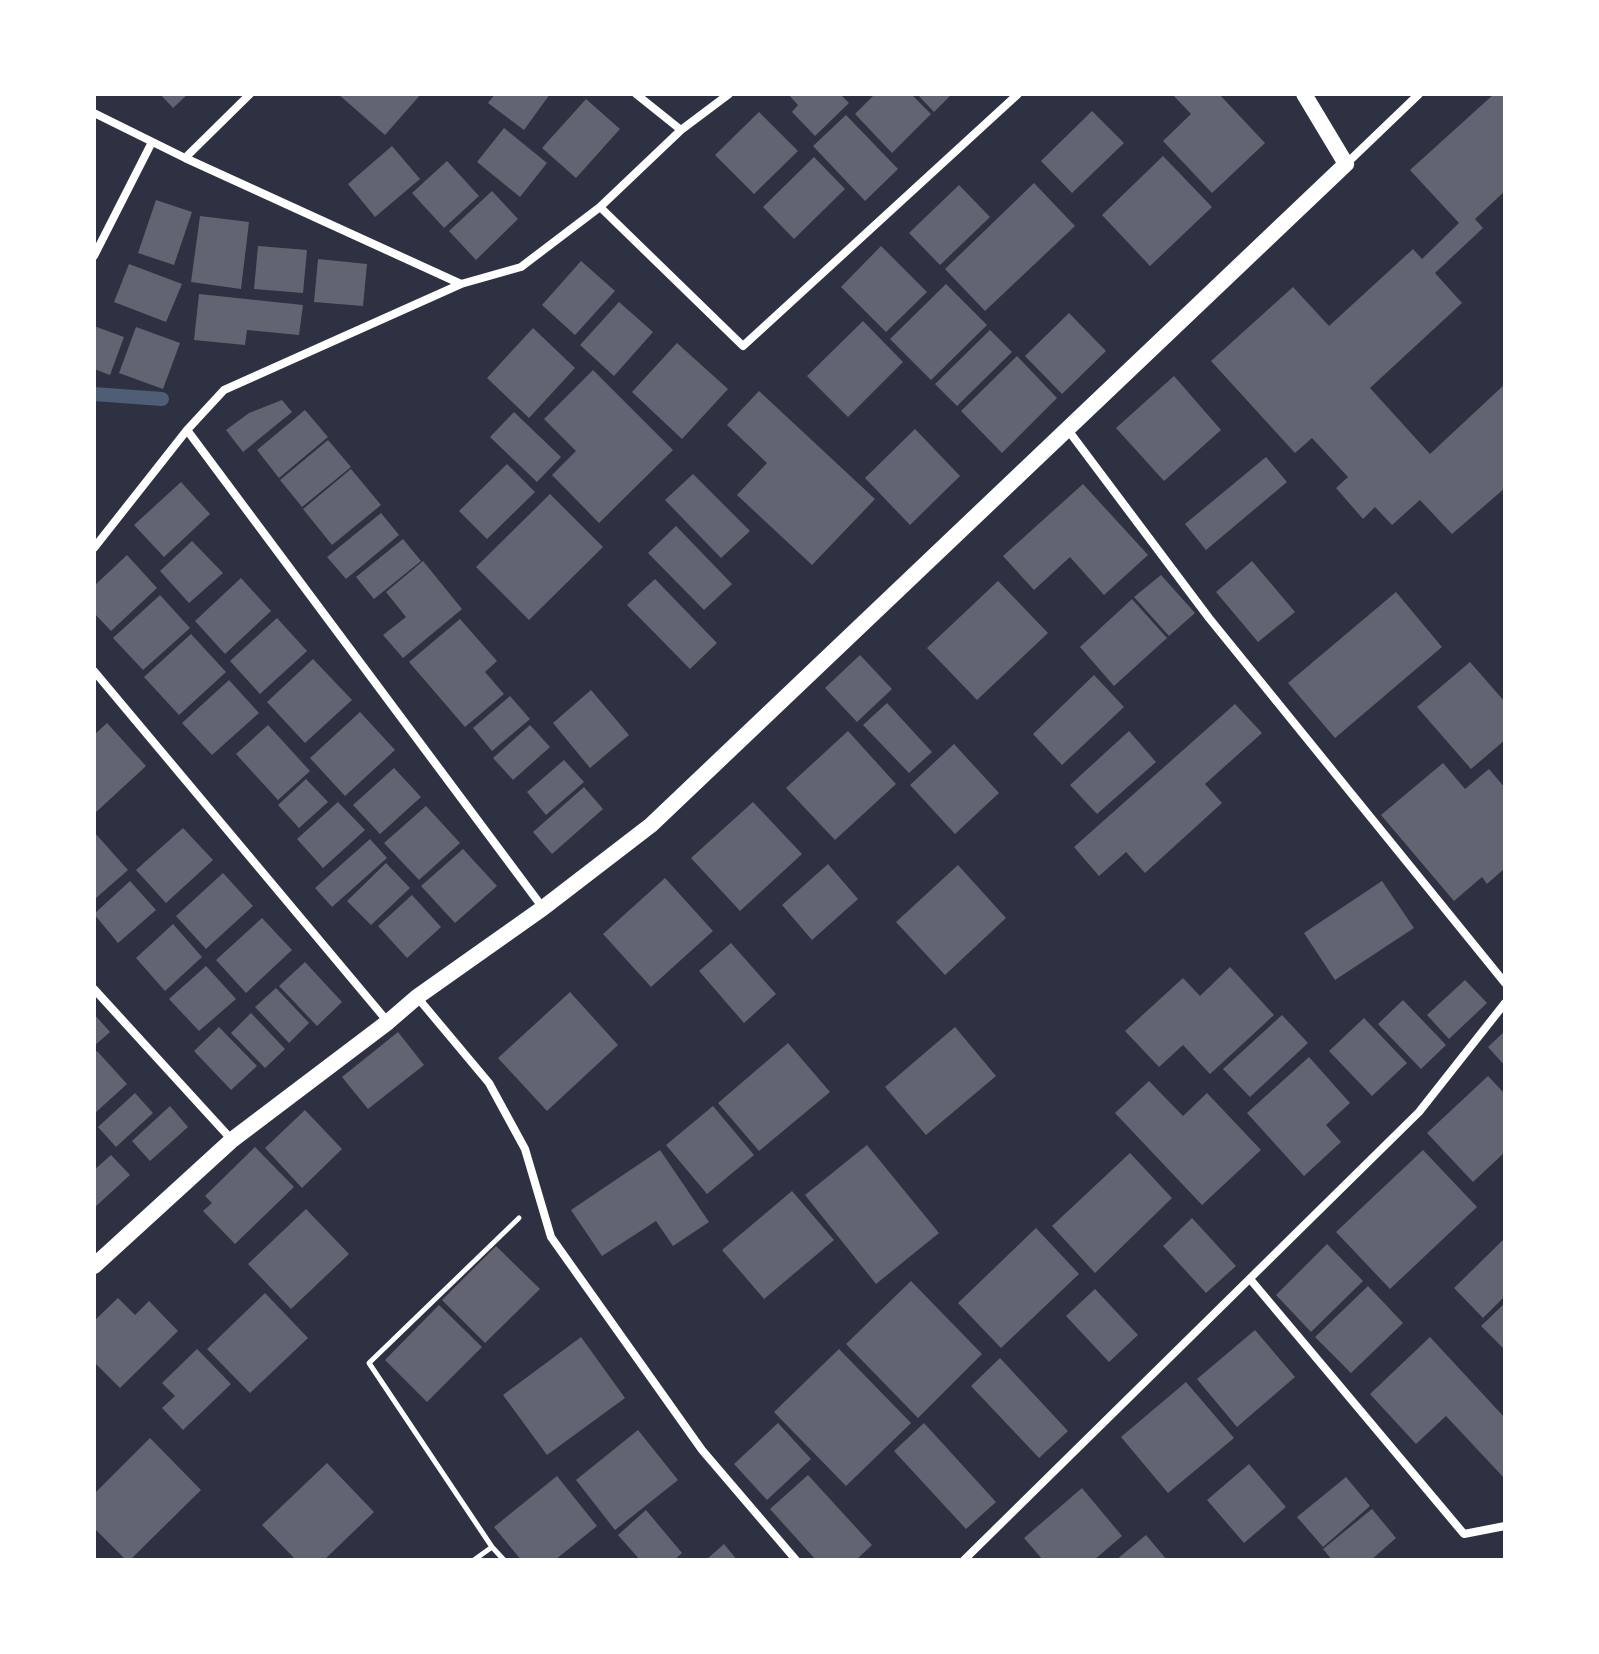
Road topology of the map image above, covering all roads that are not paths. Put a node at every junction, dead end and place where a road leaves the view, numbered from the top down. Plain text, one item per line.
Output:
1 (250, 94) edge
2 (636, 94) edge
3 (729, 94) edge
4 (1018, 94) edge
5 (1304, 94) edge
6 (1419, 94) edge
7 (94, 113) edge
8 (681, 130) junction
9 (152, 142) junction
10 (185, 158) junction
11 (1346, 164) junction
12 (600, 207) junction
13 (94, 256) edge
14 (461, 284) junction
15 (187, 430) junction
16 (1068, 430) junction
17 (94, 548) edge
18 (94, 671) edge
19 (543, 908) junction
20 (1505, 983) edge
21 (94, 989) edge
22 (417, 997) junction
23 (1505, 1003) edge
24 (388, 1022) junction
25 (232, 1140) junction
26 (94, 1266) edge
27 (1250, 1279) junction
28 (1505, 1526) edge
29 (796, 1560) edge
30 (964, 1560) edge

1 - 10 street
2 - 8 street
3 - 8 street
4 - 12 street
5 - 11 main road
6 - 11 street
7 - 9 street
8 - 12 street
9 - 10 street
9 - 13 street
10 - 14 street
11 - 16 main road
12 - 14 street
14 - 15 street
15 - 17 street
15 - 19 street
16 - 19 main road
16 - 20 street
18 - 24 street
19 - 22 main road
21 - 25 street
22 - 24 main road
22 - 29 street
23 - 27 street
24 - 25 main road
25 - 26 main road
27 - 28 street
27 - 30 street

